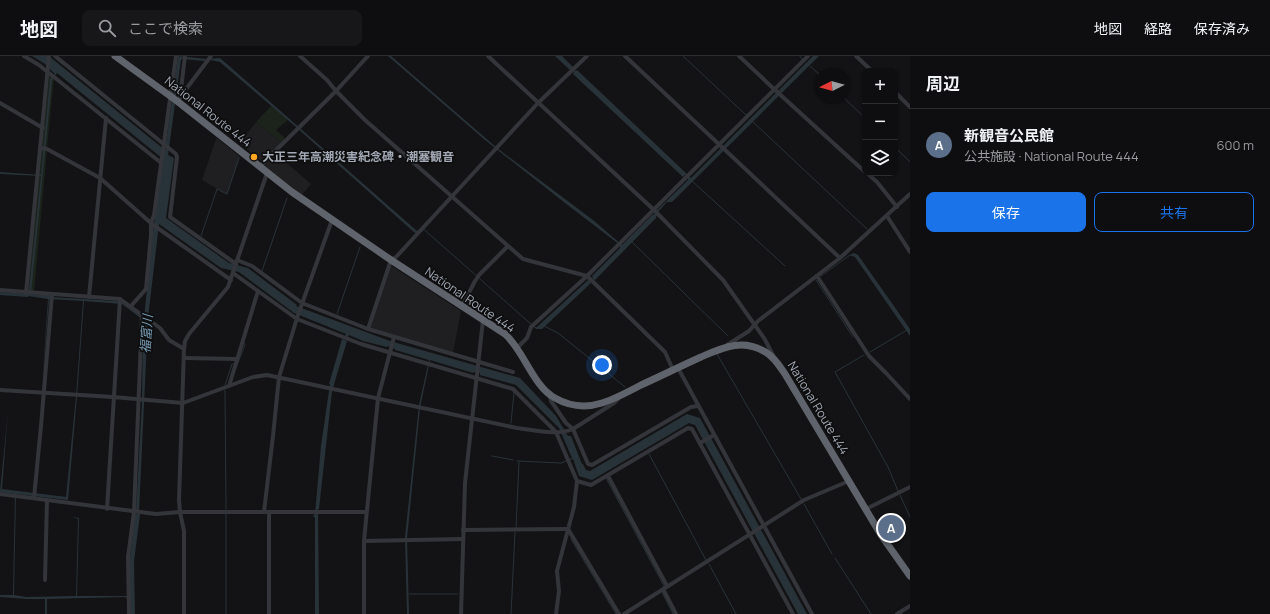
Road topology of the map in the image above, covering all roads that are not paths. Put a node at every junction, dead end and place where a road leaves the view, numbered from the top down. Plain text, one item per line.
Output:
1 (24, 56) edge
2 (49, 56) edge
3 (55, 56) edge
4 (116, 56) edge
5 (176, 56) edge
6 (300, 56) edge
7 (368, 56) edge
8 (488, 56) edge
9 (588, 56) edge
10 (625, 56) edge
11 (739, 56) edge
12 (808, 56) edge
13 (856, 56) edge
14 (184, 58) edge
15 (210, 58) edge
16 (869, 68) edge
17 (48, 70) junction
18 (775, 90) junction
19 (336, 92) junction
20 (898, 95) edge
21 (170, 96) junction
22 (179, 100) junction
23 (0, 103) edge
24 (538, 103) junction
25 (910, 107) edge
26 (106, 118) junction
27 (43, 128) junction
28 (163, 145) junction
29 (722, 147) junction
30 (40, 148) junction
31 (161, 161) junction
32 (260, 166) junction
33 (862, 168) edge
34 (267, 173) junction
35 (870, 176) edge
36 (100, 178) junction
37 (910, 194) edge
38 (452, 197) junction
39 (897, 207) junction
40 (655, 212) junction
41 (887, 216) junction
42 (332, 220) junction
43 (152, 224) junction
44 (508, 246) junction
45 (910, 252) edge
46 (840, 258) junction
47 (391, 260) junction
48 (236, 262) junction
49 (233, 272) junction
50 (817, 276) junction
51 (590, 279) junction
52 (230, 280) junction
53 (0, 290) edge
54 (258, 291) junction
55 (29, 293) junction
56 (52, 294) junction
57 (88, 297) junction
58 (120, 302) junction
59 (302, 305) junction
60 (131, 306) junction
61 (462, 306) junction
62 (143, 317) junction
63 (297, 317) junction
64 (483, 319) junction
65 (754, 326) junction
66 (368, 329) junction
67 (393, 339) junction
68 (726, 346) junction
69 (518, 348) junction
70 (184, 349) junction
71 (390, 351) junction
72 (184, 358) junction
73 (237, 359) junction
74 (776, 361) junction
75 (478, 363) junction
76 (675, 368) junction
77 (513, 372) dead end
78 (477, 376) junction
79 (279, 377) junction
80 (229, 386) junction
81 (0, 390) edge
82 (44, 393) junction
83 (549, 394) junction
84 (623, 394) junction
85 (113, 396) junction
86 (378, 398) junction
87 (910, 399) edge
88 (140, 400) junction
89 (183, 403) junction
90 (698, 406) junction
91 (472, 418) junction
92 (571, 429) junction
93 (556, 432) junction
94 (714, 435) junction
95 (700, 443) junction
96 (606, 477) junction
97 (849, 480) junction
98 (577, 481) junction
99 (910, 487) edge
100 (0, 494) edge
101 (34, 496) junction
102 (47, 500) junction
103 (107, 509) junction
104 (866, 509) junction
105 (180, 512) junction
106 (267, 512) junction
107 (366, 512) junction
108 (136, 513) junction
109 (763, 527) junction
110 (568, 529) junction
111 (463, 530) junction
112 (751, 534) junction
113 (463, 539) junction
114 (364, 541) junction
115 (910, 576) edge
116 (45, 580) dead end
117 (665, 588) junction
118 (910, 606) edge
119 (129, 614) edge
120 (184, 614) edge
121 (269, 614) edge
122 (364, 614) edge
123 (461, 614) edge
124 (556, 614) edge
125 (619, 614) edge
126 (624, 614) edge
127 (676, 614) edge
128 (793, 614) edge
129 (812, 614) edge
130 (897, 614) edge

1 - 17 street
2 - 17 street
3 - 28 street
4 - 21 highway, National Route 444
5 - 21 street
6 - 19 street
7 - 19 street
8 - 24 street
9 - 24 street
10 - 29 street
11 - 18 street
12 - 18 street
13 - 16 street
14 - 22 street
15 - 22 street
17 - 26 street
17 - 27 street
18 - 29 street
18 - 33 street
19 - 32 street
19 - 38 street
20 - 25 street
21 - 22 highway, National Route 444
21 - 28 street
22 - 32 highway, National Route 444
23 - 27 street
24 - 38 street
24 - 40 street
26 - 31 street
26 - 36 street
27 - 30 street
28 - 31 street
28 - 48 street
29 - 40 street
29 - 46 street
30 - 36 street
30 - 55 street
31 - 43 street
32 - 34 highway, National Route 444
34 - 42 highway, National Route 444
34 - 48 street
35 - 39 street
36 - 43 street
36 - 57 street
37 - 39 street
38 - 44 street
38 - 47 street
39 - 41 street
40 - 51 street
40 - 65 street
41 - 45 street
41 - 46 street
42 - 47 highway, National Route 444
42 - 59 street
43 - 52 street
43 - 60 street
44 - 51 street
44 - 61 street
46 - 50 street
47 - 61 highway, National Route 444
47 - 66 street
48 - 49 street
48 - 59 street
49 - 52 street
49 - 54 street
50 - 65 street
50 - 87 street
51 - 69 street
51 - 76 street
52 - 70 street
53 - 55 street
54 - 63 street
54 - 73 street
55 - 56 street
56 - 57 street
56 - 82 street
57 - 58 street
58 - 60 street
58 - 85 street
59 - 63 street
59 - 66 street
60 - 62 street
61 - 64 highway, National Route 444
62 - 70 street
62 - 88 street
63 - 71 street
63 - 79 street
64 - 69 highway, National Route 444
64 - 75 street
65 - 68 street
65 - 74 street
66 - 67 street
67 - 71 street
67 - 75 street
68 - 74 highway, National Route 444
68 - 76 highway, National Route 444
69 - 83 highway, National Route 444
70 - 72 street
71 - 78 street
71 - 86 street
72 - 73 street
72 - 89 street
73 - 80 street
74 - 97 highway, National Route 444
75 - 77 street
75 - 78 street
76 - 84 highway, National Route 444
76 - 90 street
78 - 91 street
78 - 93 street
79 - 80 street
79 - 86 street
79 - 106 street
80 - 89 street
81 - 82 street
82 - 85 street
82 - 101 street
83 - 84 highway, National Route 444
83 - 92 street
84 - 92 street
85 - 88 street
85 - 103 street
86 - 91 street
86 - 107 street
88 - 89 street
88 - 108 street
89 - 105 street
90 - 92 street
90 - 94 street
91 - 93 street
91 - 111 street
92 - 93 street
93 - 98 street
94 - 95 street
94 - 109 street
95 - 96 street
95 - 112 street
96 - 98 street
96 - 117 street
97 - 104 highway, National Route 444
97 - 109 street
98 - 110 street
99 - 104 street
100 - 101 street
101 - 102 street
102 - 103 street
102 - 116 street
103 - 108 street
104 - 115 highway, National Route 444
105 - 106 street
105 - 108 street
105 - 120 street
106 - 107 street
106 - 121 street
107 - 114 street
108 - 119 street
109 - 112 street
109 - 129 street
110 - 111 street
110 - 124 street
110 - 125 street
111 - 113 street
112 - 117 street
112 - 128 street
113 - 114 street
113 - 123 street
114 - 122 street
117 - 126 street
117 - 127 street
118 - 130 street

